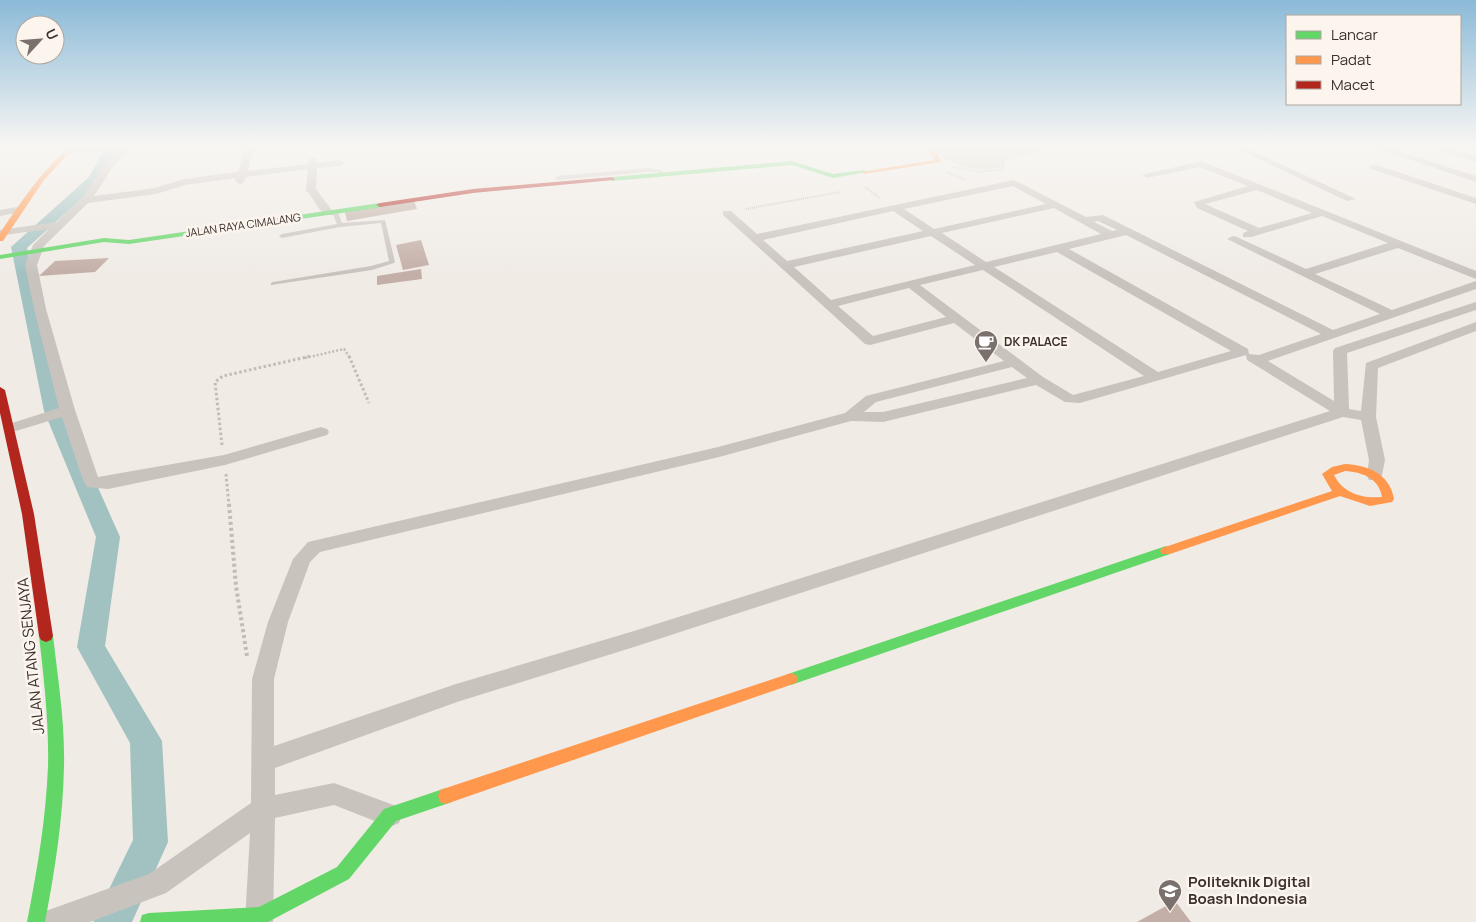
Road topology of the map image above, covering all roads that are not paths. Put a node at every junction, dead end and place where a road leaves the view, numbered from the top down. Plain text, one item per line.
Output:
1 (33, 188) edge
2 (92, 188) edge
3 (163, 188) edge
4 (311, 188) edge
5 (516, 188) edge
6 (992, 188) edge
7 (1023, 188) edge
8 (1253, 188) edge
9 (1260, 188) edge
10 (1329, 188) edge
11 (1437, 188) edge
12 (1351, 198) dead end
13 (84, 200) junction
14 (1476, 201) edge
15 (1055, 205) junction
16 (895, 208) junction
17 (17, 210) junction
18 (0, 213) edge
19 (332, 213) junction
20 (727, 213) road end
21 (1322, 213) junction
22 (1085, 221) junction
23 (58, 225) junction
24 (340, 225) junction
25 (1127, 231) junction
26 (932, 232) junction
27 (1258, 232) junction
28 (2, 235) edge
29 (1111, 235) junction
30 (282, 236) dead end
31 (755, 238) junction
32 (1398, 244) junction
33 (1059, 248) junction
34 (33, 252) junction
35 (3, 256) edge
36 (785, 265) junction
37 (984, 266) junction
38 (1305, 273) junction
39 (1476, 275) edge
40 (273, 284) dead end
41 (912, 284) junction
42 (1476, 285) edge
43 (829, 304) junction
44 (1476, 306) edge
45 (1391, 314) junction
46 (956, 318) junction
47 (1476, 326) edge
48 (1331, 334) junction
49 (1243, 352) junction
50 (1258, 360) junction
51 (1015, 362) junction
52 (1158, 378) junction
53 (1038, 380) junction
54 (0, 390) edge
55 (63, 411) junction
56 (1342, 412) junction
57 (850, 416) junction
58 (1368, 417) junction
59 (17, 426) junction
60 (321, 432) dead end
61 (1375, 476) junction
62 (1341, 492) junction
63 (263, 761) junction
64 (263, 809) junction
65 (390, 815) junction
66 (260, 919) edge
67 (150, 921) edge
68 (36, 922) edge
69 (53, 922) edge

1 - 17 street
2 - 13 street
3 - 13 street
4 - 19 street
5 - 19 street, JALAN RAYA CIMALANG
6 - 16 street
7 - 15 street
8 - 27 street
9 - 21 street
10 - 12 street
11 - 14 street
13 - 23 street
15 - 22 street
15 - 26 street
16 - 26 street
16 - 31 street
17 - 18 street
17 - 28 street
19 - 24 lane
19 - 34 street, JALAN RAYA CIMALANG
20 - 31 street
21 - 27 street
21 - 32 street
22 - 25 street
22 - 29 street
23 - 28 street
23 - 34 street
24 - 30 lane
24 - 40 lane
25 - 29 street
25 - 48 street
26 - 36 street
26 - 37 street
27 - 38 street
29 - 33 street
31 - 36 street
32 - 38 street
32 - 39 street
33 - 37 street
33 - 49 street
34 - 35 street, JALAN RAYA CIMALANG
34 - 55 street
36 - 43 street
37 - 41 street
37 - 52 street
38 - 45 street
41 - 43 street
41 - 46 street
42 - 45 street
43 - 46 street
44 - 56 street
45 - 48 street
46 - 51 street
47 - 58 street
48 - 50 street
49 - 50 street
49 - 52 street
50 - 56 street
51 - 53 street
51 - 57 street
52 - 53 street
53 - 57 street
54 - 59 street, JALAN ATANG SENJAYA
55 - 59 street
55 - 60 street
56 - 58 street
56 - 63 street
57 - 63 street
58 - 61 street
59 - 68 street, JALAN ATANG SENJAYA
61 - 62 street
61 - 62 street
62 - 65 street
63 - 64 street
64 - 65 street
64 - 66 street
64 - 69 street
65 - 66 street
66 - 67 street

